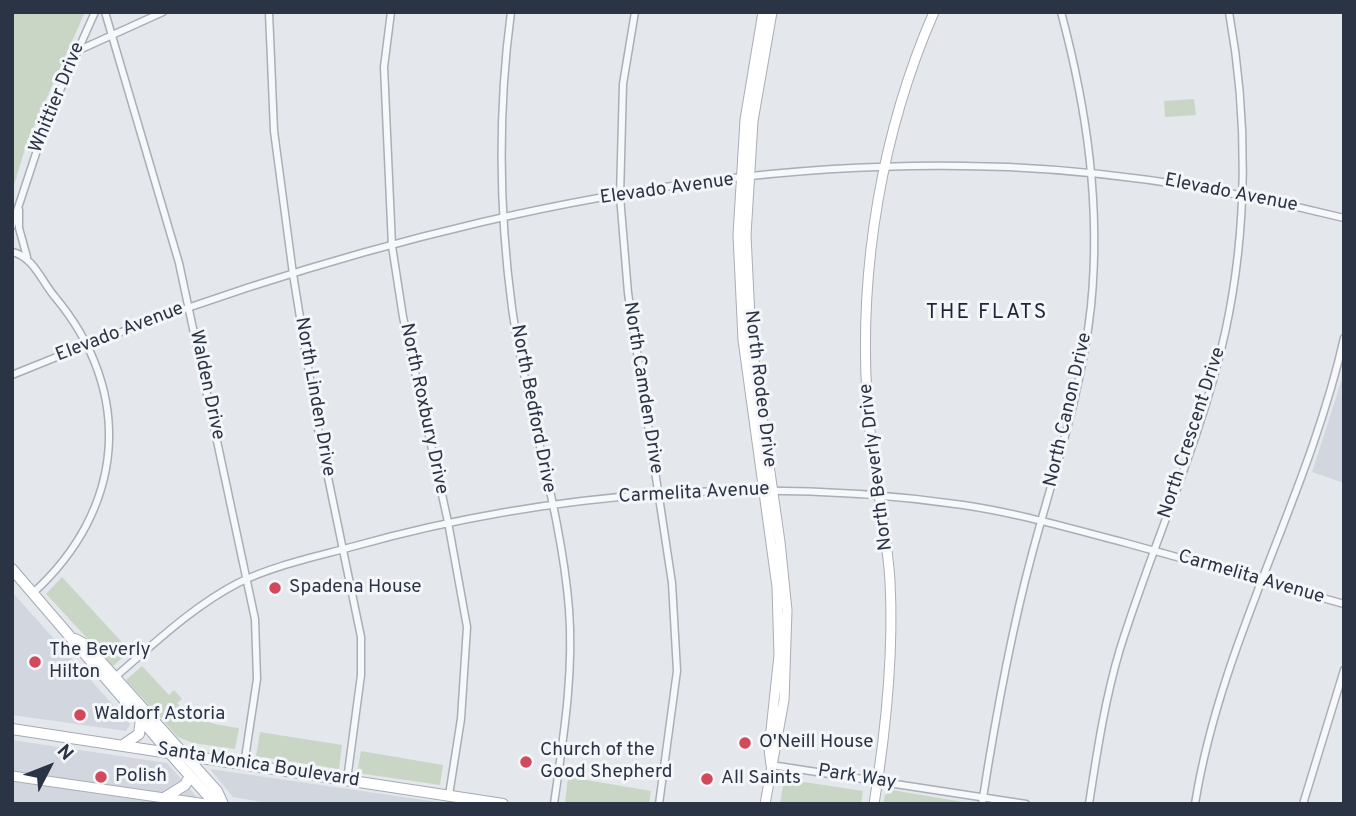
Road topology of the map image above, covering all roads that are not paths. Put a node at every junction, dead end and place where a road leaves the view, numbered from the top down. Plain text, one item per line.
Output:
1 (95, 12) edge
2 (105, 12) edge
3 (163, 12) edge
4 (268, 12) edge
5 (391, 12) edge
6 (511, 12) edge
7 (635, 12) edge
8 (764, 12) edge
9 (772, 12) edge
10 (934, 12) edge
11 (1061, 12) edge
12 (1229, 12) edge
13 (112, 35) junction
14 (77, 51) junction
15 (885, 168) junction
16 (1092, 173) junction
17 (744, 179) junction
18 (1242, 194) junction
19 (620, 196) junction
20 (19, 204) junction
21 (1344, 218) edge
22 (504, 219) junction
23 (12, 226) edge
24 (392, 246) junction
25 (12, 252) edge
26 (28, 259) junction
27 (293, 274) junction
28 (189, 306) junction
29 (1344, 338) edge
30 (86, 344) junction
31 (12, 374) edge
32 (769, 489) junction
33 (659, 495) junction
34 (881, 498) junction
35 (551, 503) junction
36 (1042, 520) junction
37 (449, 522) junction
38 (345, 548) junction
39 (1154, 551) junction
40 (12, 569) edge
41 (247, 579) junction
42 (1261, 581) junction
43 (33, 593) junction
44 (1344, 604) edge
45 (75, 639) junction
46 (1344, 670) edge
47 (115, 677) junction
48 (141, 719) junction
49 (12, 729) edge
50 (123, 745) junction
51 (170, 752) junction
52 (185, 755) junction
53 (244, 765) junction
54 (771, 765) junction
55 (12, 776) edge
56 (190, 776) junction
57 (346, 780) junction
58 (878, 781) junction
59 (448, 799) edge
60 (167, 800) edge
61 (982, 800) edge
62 (206, 804) edge
63 (222, 804) edge
64 (503, 804) edge
65 (554, 804) edge
66 (659, 804) edge
67 (765, 804) edge
68 (874, 804) edge
69 (1026, 804) edge
70 (1089, 804) edge
71 (1195, 804) edge
72 (1303, 804) edge

1 - 14 street, Whittier Drive
2 - 13 street, Walden Drive
3 - 13 street
4 - 27 street, North Linden Drive
5 - 24 street, North Roxbury Drive
6 - 22 street, North Bedford Drive
7 - 19 street, North Camden Drive
8 - 17 street, North Rodeo Drive
9 - 17 street, North Rodeo Drive
10 - 15 street, North Beverly Drive
11 - 16 street, North Canon Drive
12 - 18 street, North Crescent Drive
13 - 14 street
13 - 28 street, Walden Drive
14 - 20 street, Whittier Drive
15 - 16 street, Elevado Avenue
15 - 17 street, Elevado Avenue
15 - 34 street, North Beverly Drive
16 - 18 street, Elevado Avenue
16 - 36 street, North Canon Drive
17 - 19 street, Elevado Avenue
17 - 32 street, North Rodeo Drive
18 - 21 street, Elevado Avenue
18 - 39 street, North Crescent Drive
19 - 22 street, Elevado Avenue
19 - 33 street, North Camden Drive
20 - 23 street, Whittier Drive
20 - 26 street
22 - 24 street, Elevado Avenue
22 - 35 street, North Bedford Drive
24 - 27 street, Elevado Avenue
24 - 37 street, North Roxbury Drive
25 - 26 street
26 - 30 street
27 - 28 street, Elevado Avenue
27 - 38 street, North Linden Drive
28 - 30 street, Elevado Avenue
28 - 41 street, Walden Drive
29 - 42 street
30 - 31 street, Elevado Avenue
30 - 43 street
32 - 33 street, Carmelita Avenue
32 - 34 street, Carmelita Avenue
32 - 54 street, North Rodeo Drive
33 - 35 street, Carmelita Avenue
33 - 66 street, North Camden Drive
34 - 36 street, Carmelita Avenue
34 - 58 street, North Beverly Drive
35 - 37 street, Carmelita Avenue
35 - 65 street, North Bedford Drive
36 - 39 street, Carmelita Avenue
36 - 61 street, North Canon Drive
37 - 38 street, Carmelita Avenue
37 - 59 street, North Roxbury Drive
38 - 41 street, Carmelita Avenue
38 - 57 street, North Linden Drive
39 - 42 street, Carmelita Avenue
39 - 70 street, North Crescent Drive
40 - 43 main road
41 - 47 street, Carmelita Avenue
41 - 53 street, Walden Drive
42 - 44 street, Carmelita Avenue
42 - 71 street
43 - 45 main road
45 - 47 main road
45 - 48 main road
46 - 72 street
47 - 52 main road
48 - 50 main road
48 - 51 main road
49 - 50 main road, Santa Monica Boulevard
50 - 51 main road, Santa Monica Boulevard
51 - 52 main road, Santa Monica Boulevard
51 - 56 main road
52 - 53 main road, Santa Monica Boulevard
52 - 63 main road
53 - 57 main road, Santa Monica Boulevard
54 - 58 street, Park Way
54 - 67 street, North Rodeo Drive
55 - 60 street
56 - 60 main road
56 - 63 main road
57 - 59 main road, Santa Monica Boulevard
58 - 61 street, Park Way
58 - 68 street, North Beverly Drive
59 - 64 main road, Santa Monica Boulevard
60 - 62 street
61 - 69 street, Park Way

